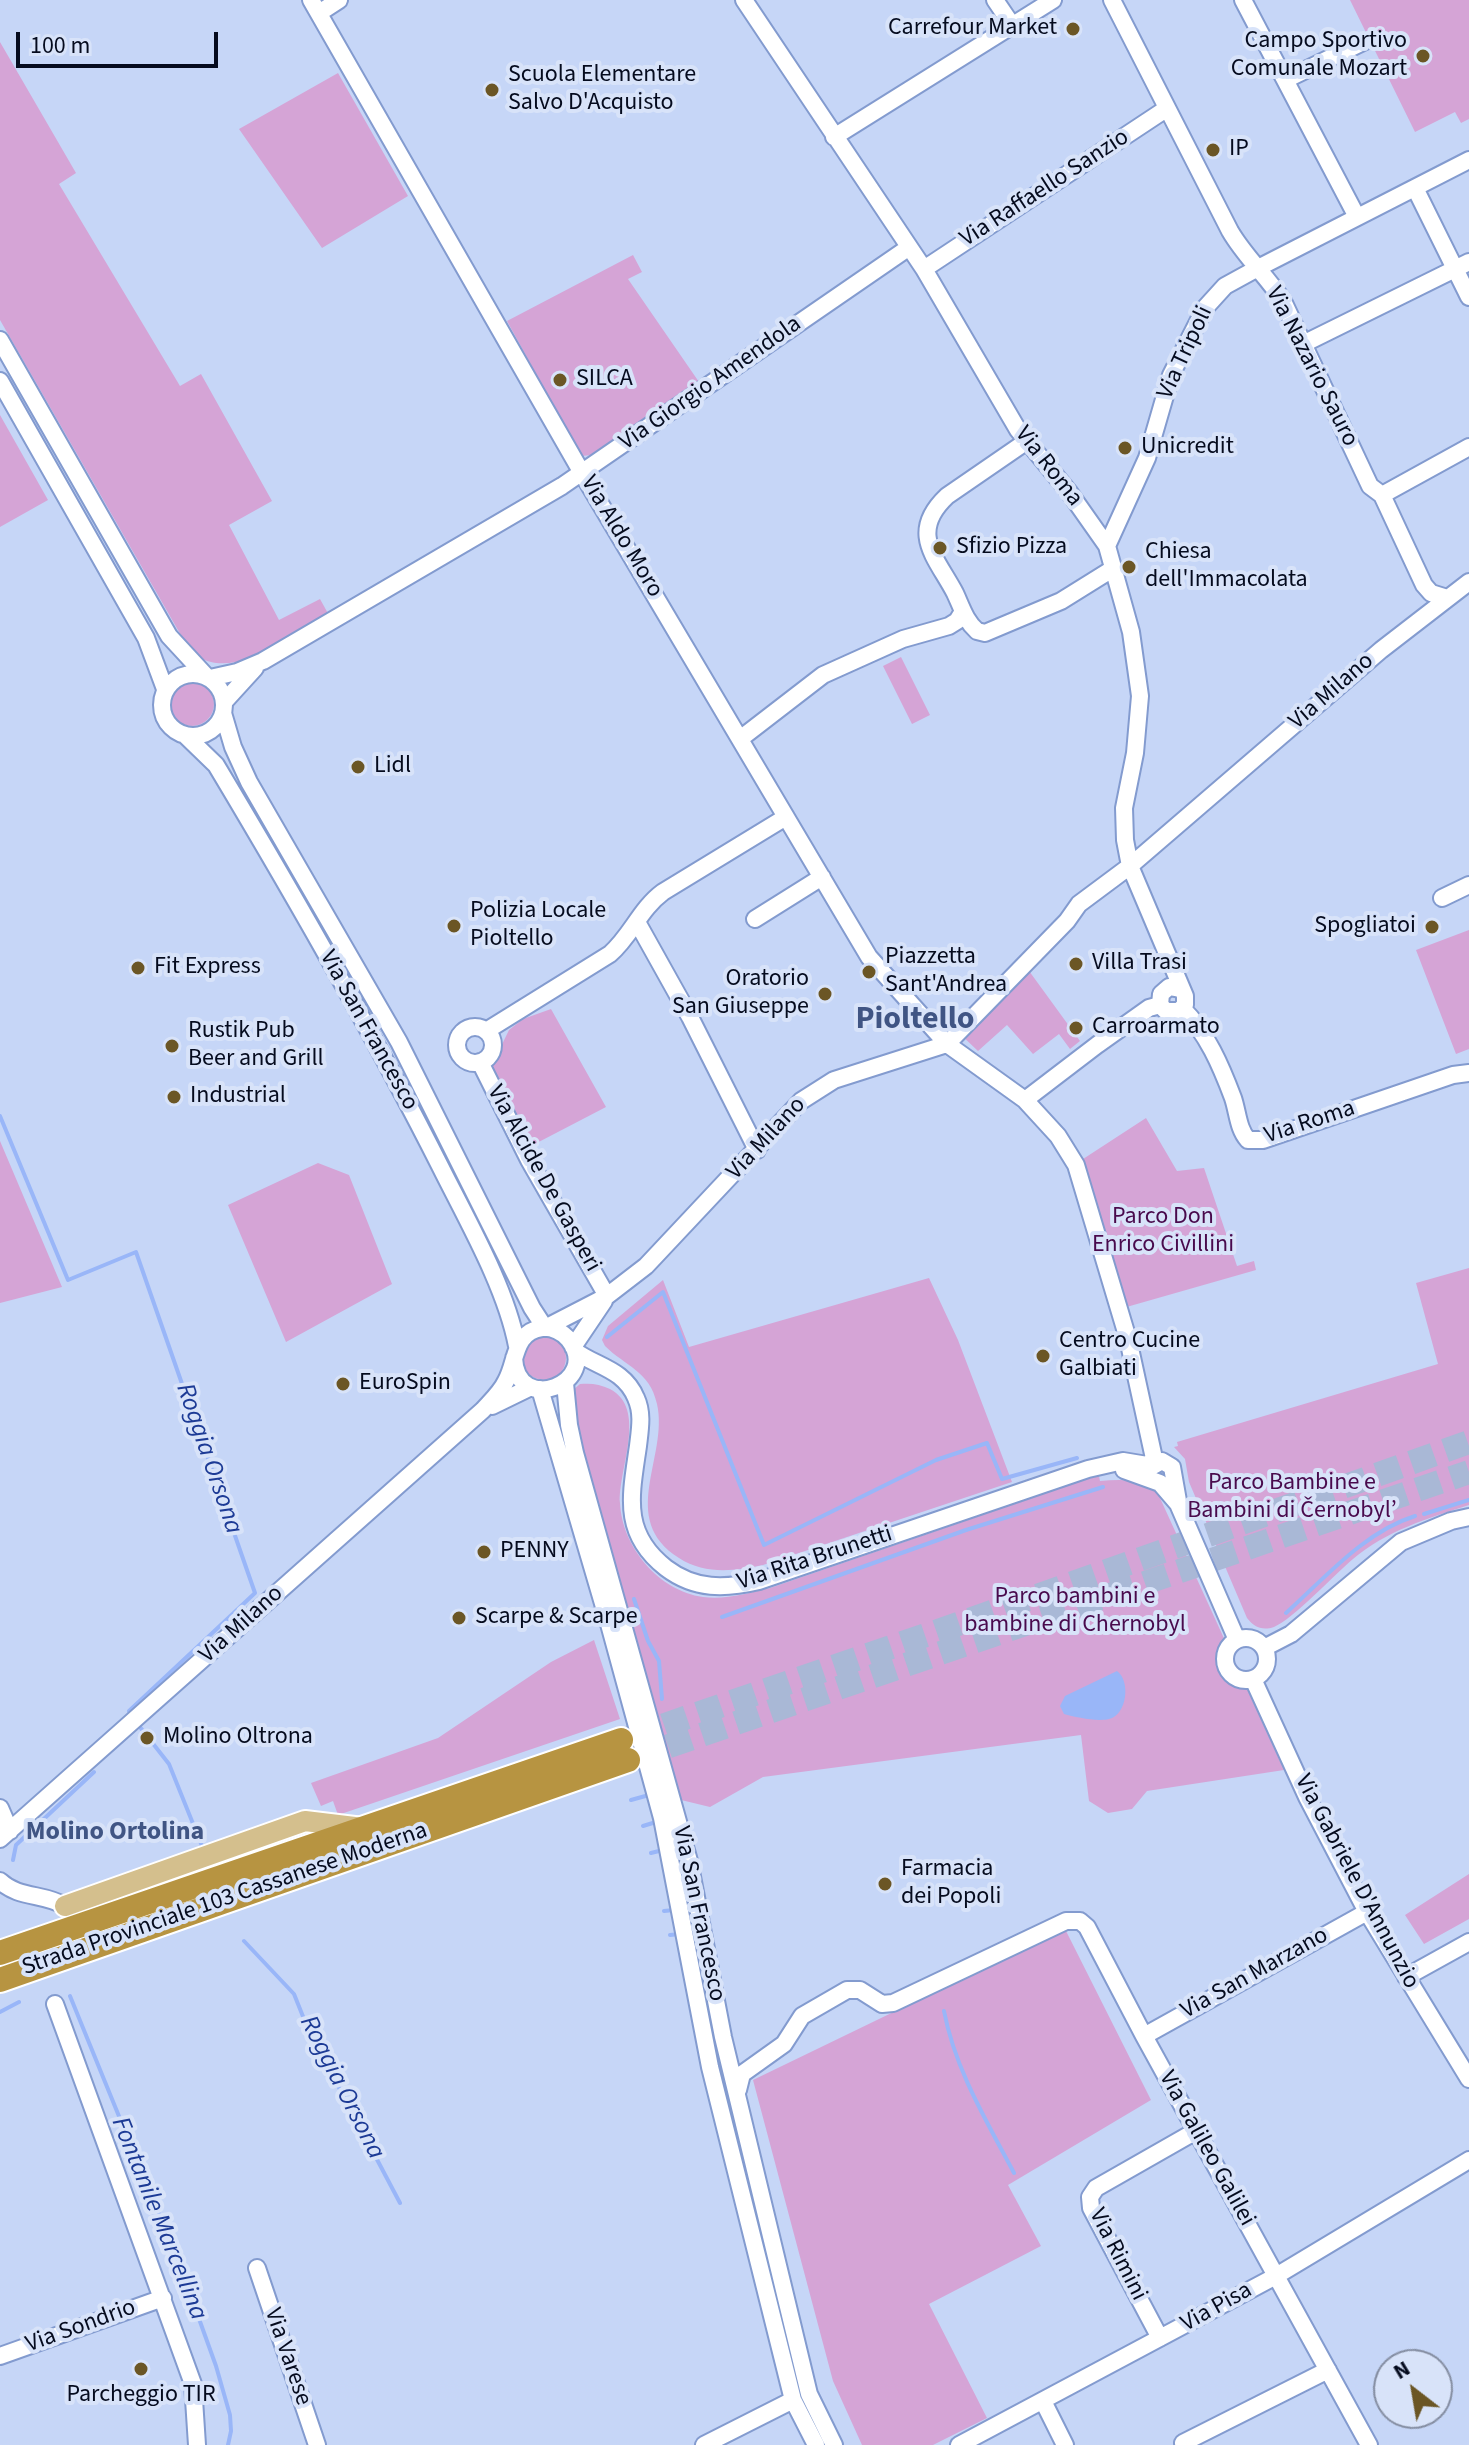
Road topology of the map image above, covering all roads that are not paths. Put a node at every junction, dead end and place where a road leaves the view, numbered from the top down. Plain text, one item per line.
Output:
1 (339, 0) edge
2 (744, 0) edge
3 (995, 0) edge
4 (1053, 0) edge
5 (1112, 0) edge
6 (1243, 0) edge
7 (315, 6) edge
8 (1012, 25) junction
9 (1365, 41) dead end
10 (1285, 80) junction
11 (1166, 109) junction
12 (834, 137) junction
13 (1469, 160) edge
14 (1415, 188) junction
15 (1357, 217) junction
16 (908, 248) junction
17 (1463, 266) edge
18 (924, 269) junction
19 (1256, 269) junction
20 (1469, 297) edge
21 (0, 340) edge
22 (1303, 344) junction
23 (0, 381) edge
24 (1027, 441) junction
25 (1469, 447) edge
26 (582, 473) junction
27 (1382, 495) junction
28 (1107, 546) junction
29 (1114, 568) junction
30 (1469, 582) edge
31 (1447, 598) junction
32 (962, 613) junction
33 (263, 661) junction
34 (208, 677) junction
35 (165, 689) junction
36 (223, 708) junction
37 (185, 735) junction
38 (740, 739) junction
39 (786, 817) junction
40 (1130, 866) junction
41 (822, 877) junction
42 (1469, 885) edge
43 (1442, 898) dead end
44 (755, 919) dead end
45 (637, 922) junction
46 (1180, 989) junction
47 (1160, 1005) junction
48 (1182, 1008) junction
49 (486, 1031) junction
50 (947, 1044) junction
51 (480, 1062) junction
52 (1469, 1073) edge
53 (1025, 1100) junction
54 (757, 1150) junction
55 (607, 1296) junction
56 (545, 1328) junction
57 (574, 1349) junction
58 (516, 1352) junction
59 (568, 1379) junction
60 (630, 1386) junction
61 (536, 1388) junction
62 (483, 1410) junction
63 (1148, 1423) junction
64 (1115, 1463) junction
65 (1160, 1471) junction
66 (1469, 1517) edge
67 (1237, 1640) junction
68 (1264, 1648) junction
69 (1253, 1679) junction
70 (0, 1808) edge
71 (363, 1828) junction
72 (5, 1835) edge
73 (306, 1871) junction
74 (0, 1881) edge
75 (65, 1906) joint
76 (1367, 1912) junction
77 (1469, 1942) edge
78 (0, 1953) edge
79 (1406, 1977) junction
80 (0, 1980) edge
81 (0, 1993) edge
82 (55, 2004) dead end
83 (1144, 2036) junction
84 (723, 2037) junction
85 (768, 2054) junction
86 (1469, 2079) edge
87 (737, 2094) junction
88 (1196, 2131) junction
89 (1469, 2160) edge
90 (257, 2268) dead end
91 (1276, 2276) junction
92 (163, 2298) junction
93 (1160, 2338) junction
94 (0, 2356) edge
95 (1328, 2370) junction
96 (793, 2400) junction
97 (1043, 2401) junction
98 (1183, 2443) dead end
99 (197, 2445) edge
100 (317, 2445) edge
101 (704, 2445) edge
102 (816, 2445) edge
103 (834, 2445) edge
104 (959, 2445) edge
105 (1065, 2445) edge
106 (1369, 2445) edge

1 - 7 street
2 - 12 street, Via Roma
3 - 8 street
4 - 8 street
5 - 11 street, Via Nazario Sauro
6 - 10 street
7 - 26 street, Via Aldo Moro
8 - 12 street
9 - 10 street
10 - 15 street
11 - 18 street, Via Raffaello Sanzio
11 - 19 street, Via Nazario Sauro
12 - 16 street, Via Roma
13 - 14 street, Via Tripoli
14 - 15 street, Via Tripoli
14 - 17 street
15 - 19 street, Via Tripoli
16 - 18 street, Via Roma
16 - 26 street, Via Giorgio Amendola
17 - 20 street
17 - 22 street
18 - 24 street, Via Roma
19 - 22 street, Via Nazario Sauro
19 - 28 street, Via Tripoli
21 - 34 street
22 - 27 street, Via Nazario Sauro
23 - 35 street
24 - 28 street, Via Roma
24 - 32 street
25 - 27 street
26 - 33 street, Via Giorgio Amendola
26 - 38 street, Via Aldo Moro
27 - 31 street, Via Nazario Sauro
28 - 29 street, Via Roma
29 - 32 street
29 - 40 street, Via Roma
30 - 31 street, Via Milano
31 - 40 street, Via Milano
32 - 38 street
33 - 34 street, Via Giorgio Amendola
33 - 36 street, Via Giorgio Amendola
34 - 35 street
34 - 36 street
35 - 37 street
36 - 37 street
36 - 56 street, Via San Francesco
37 - 58 street, Via San Francesco
38 - 39 street, Via Aldo Moro
39 - 41 street, Via Aldo Moro
39 - 45 street, Via Alcide De Gasperi
40 - 46 street, Via Roma
40 - 50 street, Via Milano
41 - 44 street
41 - 50 street, Via Aldo Moro
42 - 43 street
45 - 49 street, Via Alcide De Gasperi
45 - 54 street
46 - 47 street
46 - 48 street
47 - 48 street
47 - 53 street
48 - 52 street, Via Roma
49 - 51 street, Via Alcide De Gasperi
49 - 51 street, Via Alcide De Gasperi
50 - 53 street, Via Aldo Moro
50 - 54 street, Via Milano
51 - 55 street, Via Alcide De Gasperi
53 - 63 street, Via Aldo Moro
54 - 55 street, Via Milano
55 - 56 street, Via Milano
55 - 57 street, Via Milano
56 - 57 street
56 - 58 street
57 - 59 street
57 - 60 street
58 - 61 street
58 - 62 street, Via Milano
59 - 60 street
59 - 61 street
59 - 84 street, Via San Francesco
60 - 64 street, Via Rita Brunetti
61 - 62 street, Via Milano
61 - 96 street, Via San Francesco
62 - 72 street, Via Milano
63 - 64 street
63 - 65 street, Via Aldo Moro
64 - 65 street, Via Rita Brunetti
65 - 67 street, Via Aldo Moro
66 - 68 street
67 - 68 street
67 - 69 street
68 - 69 street
69 - 76 street, Via Gabriele D'Annunzio
70 - 72 street
71 - 73 highway, Strada Provinciale 103 Cassanese Moderna
71 - 75 main road
71 - 78 highway, Strada Provinciale 103 Cassanese Moderna
73 - 80 highway, Strada Provinciale 103 Cassanese Moderna
73 - 81 highway
74 - 75 street
76 - 79 street, Via Gabriele D'Annunzio
76 - 83 street, Via San Marzano
77 - 79 street
79 - 86 street, Via Gabriele D'Annunzio
82 - 92 street
83 - 85 street, Via Galileo Galilei
83 - 88 street, Via Galileo Galilei
84 - 85 street
84 - 87 street, Via San Francesco
85 - 87 street
87 - 103 street, Via San Francesco
88 - 91 street, Via Galileo Galilei
88 - 93 street, Via Rimini
89 - 91 street, Via Pisa
90 - 100 street, Via Varese
91 - 93 street, Via Pisa
91 - 95 street, Via Galileo Galilei
92 - 94 street, Via Sondrio
92 - 99 street
93 - 97 street, Via Pisa
95 - 98 street
95 - 106 street, Via Galileo Galilei
96 - 101 street
96 - 102 street, Via San Francesco
97 - 104 street, Via Pisa
97 - 105 street

